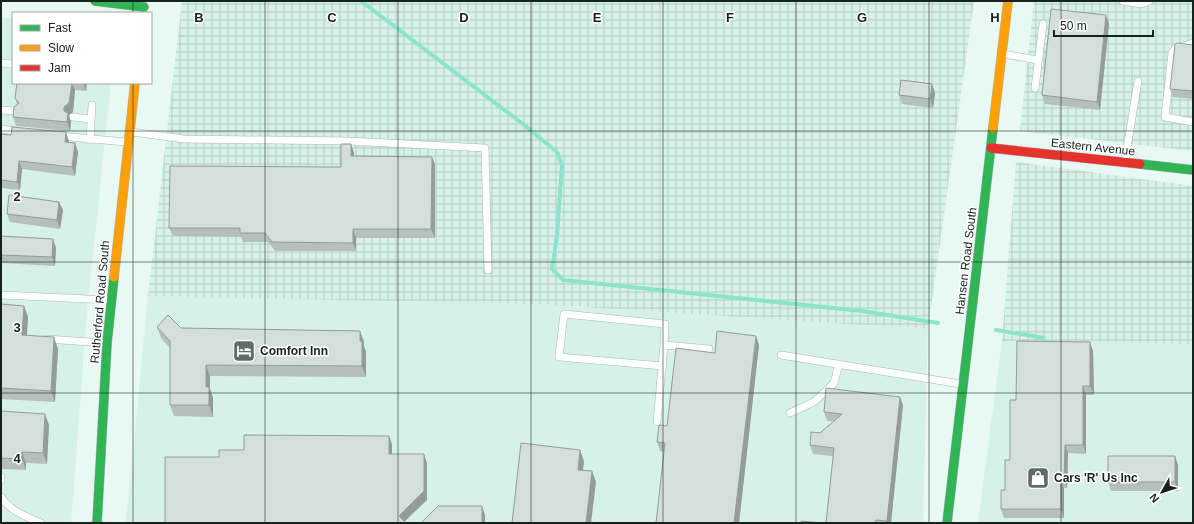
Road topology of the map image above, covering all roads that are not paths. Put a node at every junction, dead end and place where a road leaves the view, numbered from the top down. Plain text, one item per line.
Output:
1 (96, 1) edge
2 (1008, 1) edge
3 (1123, 1) edge
4 (1149, 1) edge
5 (144, 7) edge
6 (1042, 24) dead end
7 (1193, 43) edge
8 (1002, 54) junction
9 (1038, 60) junction
10 (1, 63) edge
11 (11, 64) dead end
12 (1138, 81) dead end
13 (135, 84) edge
14 (1035, 88) dead end
15 (92, 105) dead end
16 (1, 110) edge
17 (18, 111) edge
18 (72, 117) dead end
19 (91, 119) junction
20 (1193, 122) edge
21 (1, 129) edge
22 (130, 132) junction
23 (32, 133) edge
24 (48, 135) edge
25 (90, 140) junction
26 (128, 143) junction
27 (991, 148) junction
28 (1124, 163) junction
29 (1193, 170) edge
30 (488, 270) dead end
31 (1, 295) edge
32 (111, 301) junction
33 (38, 338) edge
34 (107, 343) junction
35 (664, 345) junction
36 (709, 349) dead end
37 (781, 355) dead end
38 (839, 364) junction
39 (663, 366) junction
40 (963, 384) junction
41 (790, 413) dead end
42 (657, 422) dead end
43 (1, 477) edge
44 (1, 480) edge
45 (1, 498) edge
46 (41, 523) edge
47 (97, 523) edge
48 (946, 523) edge

1 - 5 street
2 - 8 street, Hansen Road South
3 - 4 lane
6 - 9 lane
7 - 20 lane
8 - 9 lane
8 - 27 street, Hansen Road South
9 - 14 lane
10 - 11 lane
12 - 28 lane
13 - 22 street, Rutherford Road South
15 - 19 lane
16 - 17 lane
18 - 19 lane
19 - 25 lane
21 - 23 lane
22 - 26 street, Rutherford Road South
22 - 30 lane
24 - 25 lane
25 - 26 lane
26 - 32 street, Rutherford Road South
27 - 28 street, Eastern Avenue
27 - 40 street, Hansen Road South
28 - 29 street, Eastern Avenue
31 - 32 lane
32 - 34 street, Rutherford Road South
33 - 34 lane
34 - 47 street, Rutherford Road South
35 - 36 lane
35 - 39 lane
35 - 39 lane
37 - 38 lane
38 - 40 lane
38 - 41 lane
39 - 42 lane
40 - 48 street, Hansen Road South
43 - 44 lane
45 - 46 lane

